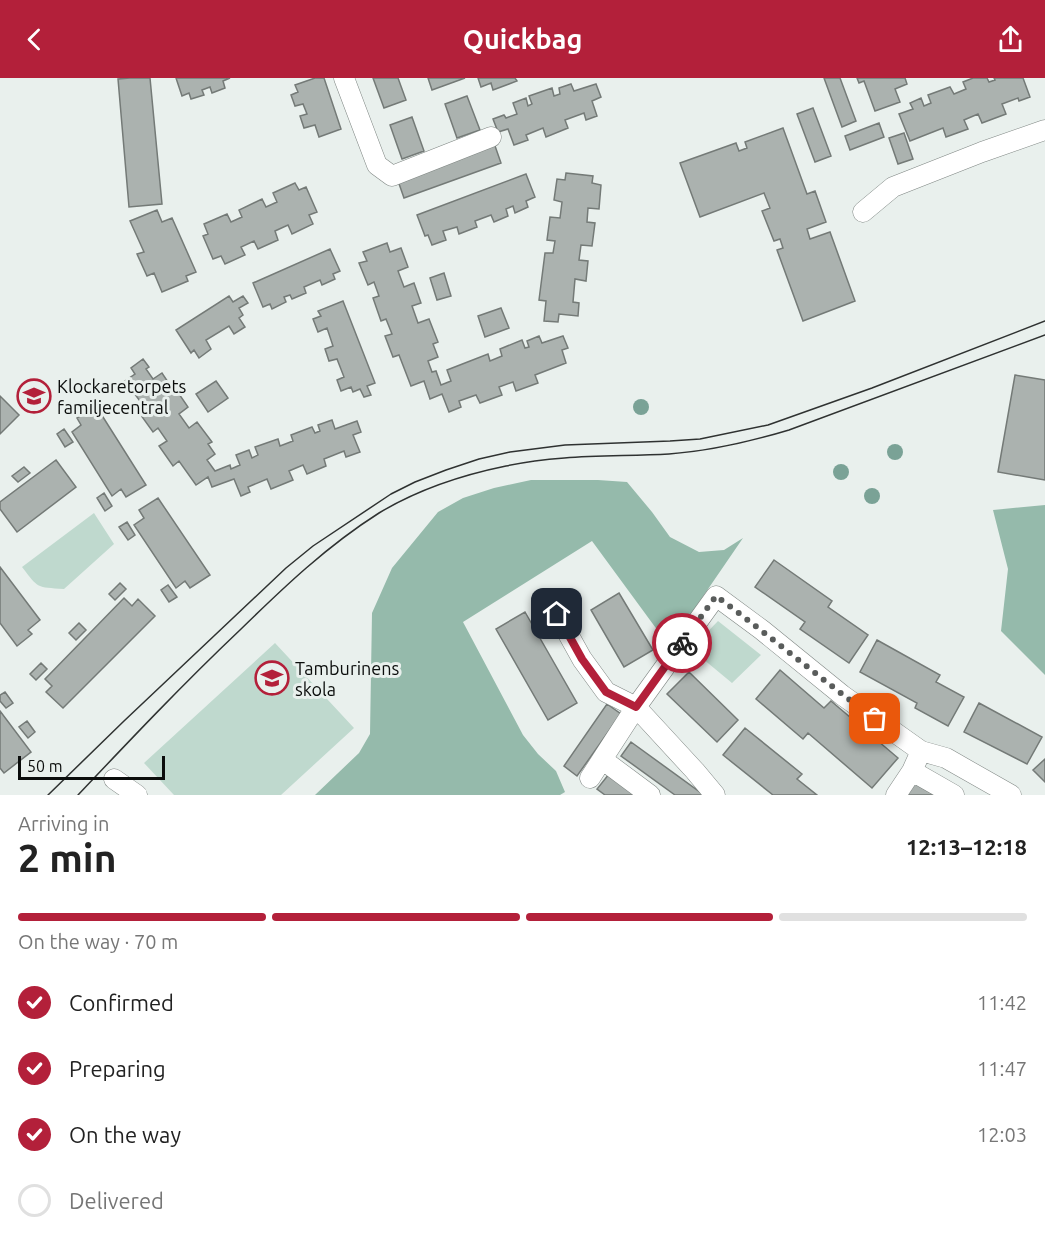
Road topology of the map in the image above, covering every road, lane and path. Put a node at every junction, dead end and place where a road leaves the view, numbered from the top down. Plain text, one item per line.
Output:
1 (344, 78) edge
2 (1045, 130) edge
3 (491, 137) dead end
4 (863, 212) dead end
5 (557, 614) dead end
6 (636, 707) junction
7 (921, 751) junction
8 (603, 760) junction
9 (912, 771) junction
10 (590, 778) dead end
11 (114, 779) dead end
12 (136, 795) edge
13 (650, 795) edge
14 (714, 795) edge
15 (896, 795) edge
16 (954, 795) edge
17 (1011, 795) edge

1 - 3 street
2 - 4 street
5 - 6 street
6 - 7 street
6 - 8 street
6 - 14 street
7 - 9 street
7 - 17 street
8 - 10 street
8 - 13 street
9 - 15 street
9 - 16 street
11 - 12 street

